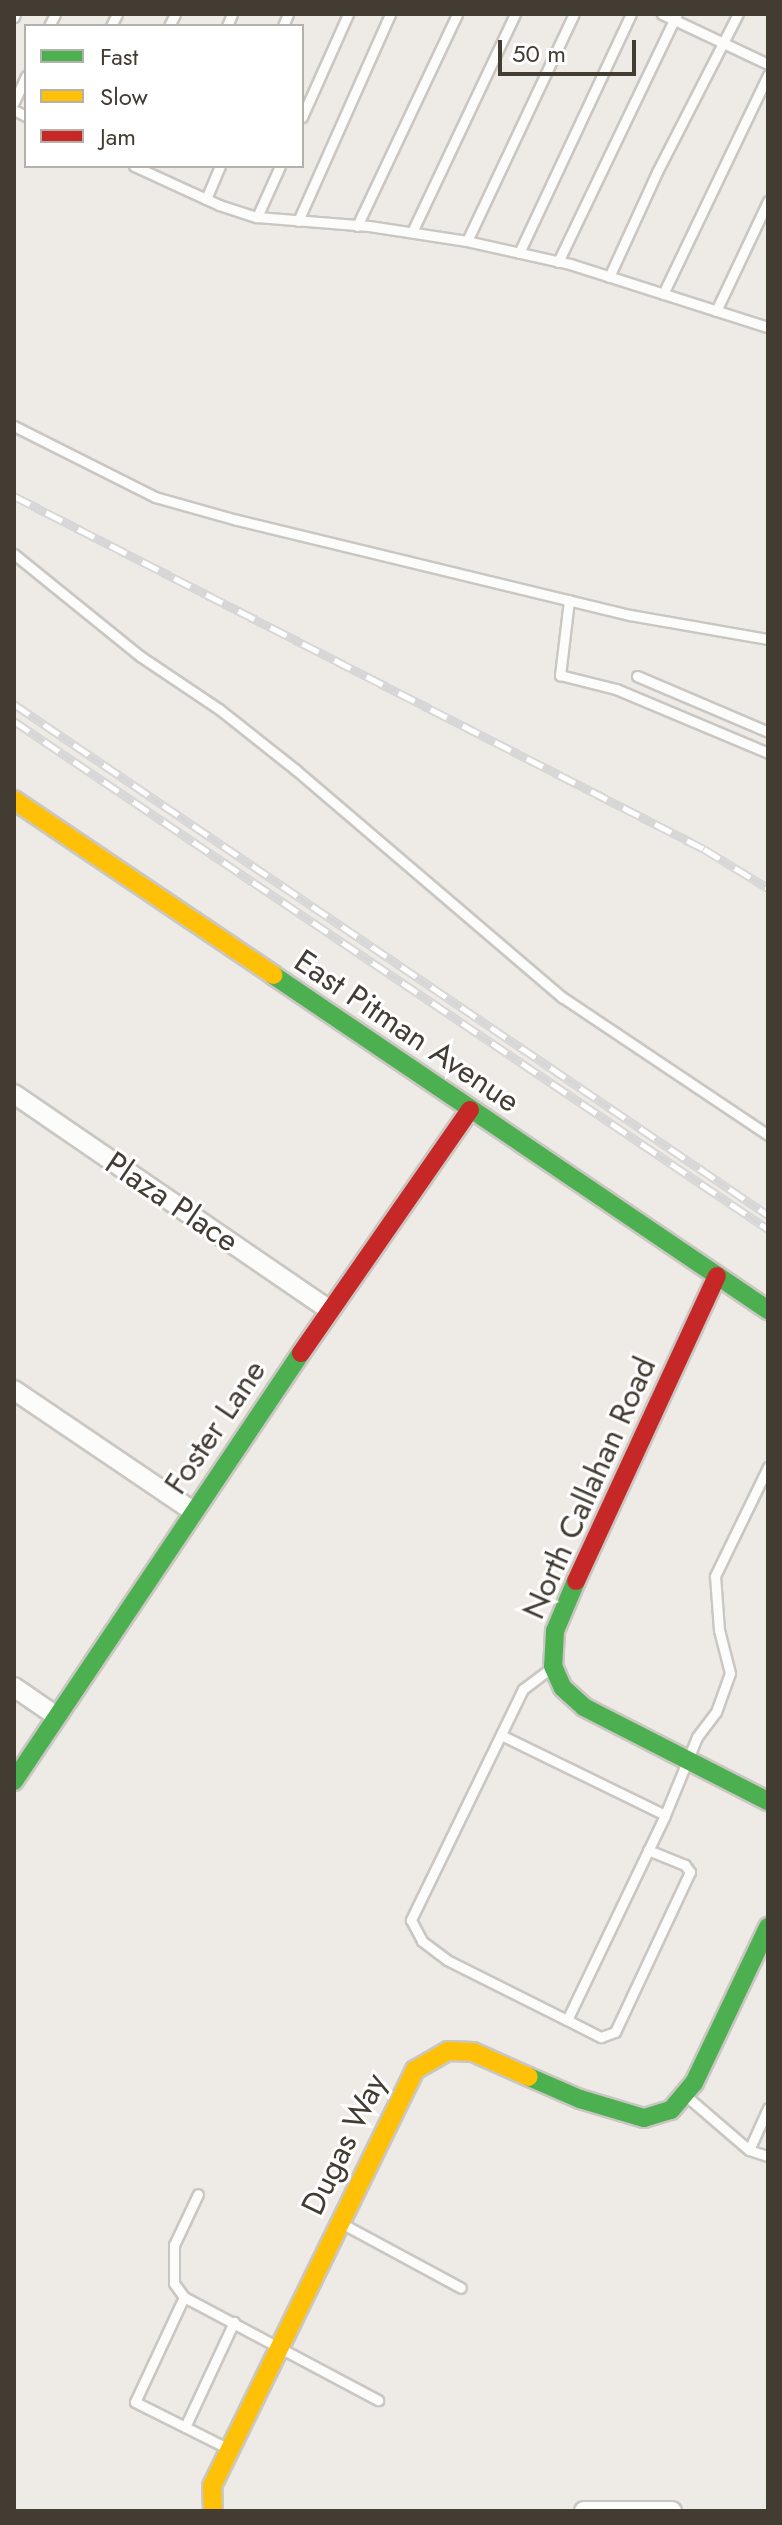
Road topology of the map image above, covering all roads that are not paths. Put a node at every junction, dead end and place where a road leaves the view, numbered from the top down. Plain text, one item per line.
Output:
1 (348, 14) edge
2 (390, 14) edge
3 (457, 14) edge
4 (515, 14) edge
5 (574, 14) edge
6 (631, 14) edge
7 (662, 14) edge
8 (738, 14) edge
9 (676, 17) edge
10 (724, 43) junction
11 (768, 64) edge
12 (768, 75) edge
13 (24, 80) edge
14 (14, 102) edge
15 (304, 113) edge
16 (139, 168) edge
17 (163, 168) edge
18 (219, 168) edge
19 (279, 168) edge
20 (159, 177) junction
21 (206, 199) junction
22 (768, 201) edge
23 (257, 217) junction
24 (298, 221) junction
25 (357, 226) junction
26 (412, 232) junction
27 (467, 241) junction
28 (519, 253) junction
29 (558, 262) junction
30 (609, 277) junction
31 (663, 294) junction
32 (716, 311) junction
33 (767, 326) edge
34 (14, 426) edge
35 (14, 554) edge
36 (569, 600) junction
37 (768, 639) edge
38 (637, 676) dead end
39 (768, 732) edge
40 (768, 753) edge
41 (14, 800) edge
42 (14, 1094) edge
43 (470, 1110) junction
44 (768, 1135) edge
45 (717, 1276) junction
46 (330, 1310) junction
47 (768, 1310) edge
48 (14, 1390) edge
49 (768, 1467) edge
50 (194, 1512) junction
51 (553, 1666) junction
52 (14, 1687) edge
53 (56, 1716) junction
54 (501, 1735) junction
55 (689, 1762) junction
56 (14, 1781) edge
57 (768, 1801) edge
58 (665, 1815) junction
59 (648, 1850) junction
60 (768, 1927) edge
61 (567, 2020) junction
62 (684, 2094) junction
63 (768, 2108) edge
64 (749, 2150) junction
65 (768, 2156) edge
66 (198, 2194) dead end
67 (338, 2222) junction
68 (461, 2288) dead end
69 (184, 2297) junction
70 (234, 2322) junction
71 (277, 2349) junction
72 (378, 2400) dead end
73 (185, 2427) junction
74 (229, 2449) junction
75 (642, 2510) edge
76 (213, 2511) edge
77 (584, 2511) edge
78 (672, 2511) edge

1 - 15 lane
2 - 24 lane
3 - 25 lane
4 - 26 lane
5 - 27 lane
6 - 28 lane
7 - 9 lane
8 - 10 lane
9 - 10 lane
9 - 29 lane
10 - 11 lane
10 - 30 lane
12 - 31 lane
13 - 14 lane
16 - 20 lane
17 - 20 lane
18 - 21 lane
19 - 23 lane
20 - 21 lane
21 - 23 lane
22 - 32 lane
23 - 24 lane
24 - 25 lane
25 - 26 lane
26 - 27 lane
27 - 28 lane
28 - 29 lane
29 - 30 lane
30 - 31 lane
31 - 32 lane
32 - 33 lane
34 - 36 lane
35 - 44 lane
36 - 37 lane
36 - 40 lane
38 - 39 lane
41 - 43 street, East Pitman Avenue
42 - 46 street, Plaza Place
43 - 45 street, East Pitman Avenue
43 - 46 street, Foster Lane
45 - 47 street, East Pitman Avenue
45 - 51 street, North Callahan Road
46 - 50 street, Foster Lane
48 - 50 street
49 - 55 lane
50 - 53 street, Foster Lane
51 - 54 lane
51 - 55 street, North Callahan Road
52 - 53 street
53 - 56 street, Foster Lane
54 - 58 lane
54 - 61 lane
55 - 57 street, North Callahan Road
55 - 58 lane
58 - 59 lane
59 - 61 lane
59 - 61 lane
60 - 62 street, Dugas Way
62 - 64 lane
62 - 67 street, Dugas Way
63 - 64 lane
64 - 65 lane
66 - 69 lane
67 - 68 lane
67 - 71 street, Dugas Way
69 - 70 lane
69 - 73 lane
70 - 71 lane
70 - 73 lane
71 - 72 lane
71 - 74 street, Dugas Way
73 - 74 lane
74 - 76 street, Dugas Way
75 - 77 street
75 - 78 street

